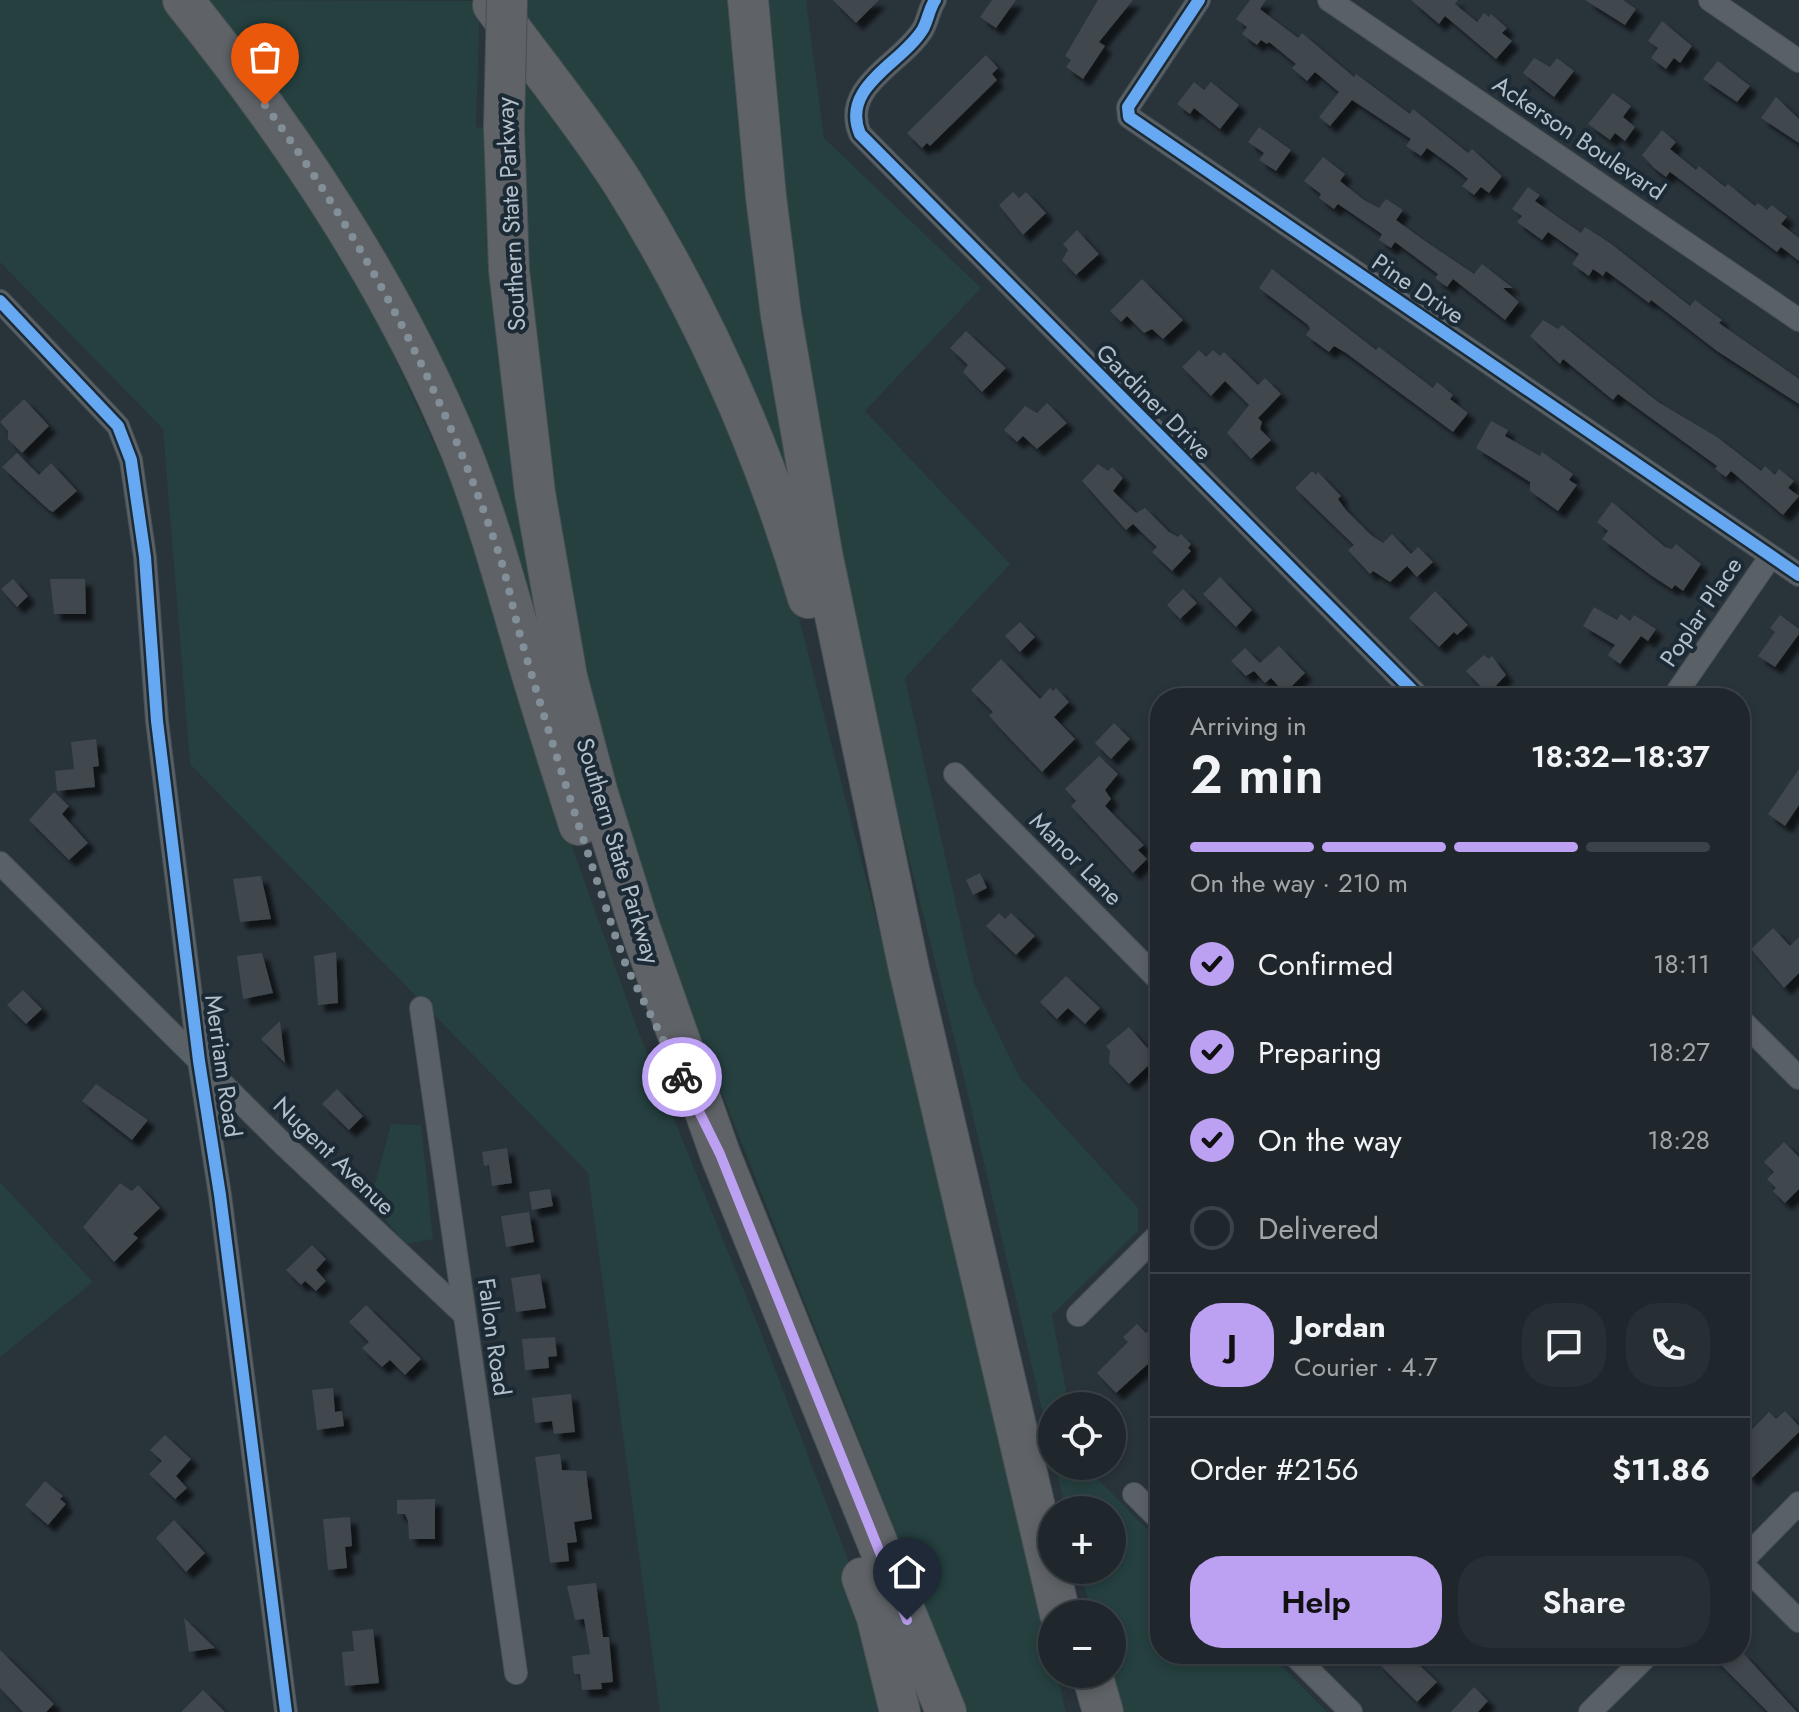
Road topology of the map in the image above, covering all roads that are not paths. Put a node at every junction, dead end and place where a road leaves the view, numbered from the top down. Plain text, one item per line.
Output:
1 (183, 0) edge
2 (490, 0) edge
3 (507, 0) edge
4 (748, 0) edge
5 (935, 0) edge
6 (1199, 0) edge
7 (1329, 0) edge
8 (1710, 0) edge
9 (1799, 61) edge
10 (0, 301) edge
11 (1799, 320) edge
12 (1771, 556) junction
13 (1799, 575) edge
14 (1410, 688) edge
15 (1680, 688) edge
16 (955, 774) dead end
17 (0, 863) edge
18 (909, 969) junction
19 (1150, 971) edge
20 (421, 1008) dead end
21 (1750, 1029) edge
22 (199, 1061) junction
23 (1799, 1078) edge
24 (720, 1154) junction
25 (1150, 1243) edge
26 (465, 1315) junction
27 (1078, 1315) dead end
28 (808, 1373) junction
29 (1134, 1494) dead end
30 (1038, 1501) edge
31 (1799, 1503) edge
32 (1150, 1510) edge
33 (1750, 1553) edge
34 (1750, 1573) edge
35 (1799, 1621) edge
36 (1303, 1664) edge
37 (1639, 1664) edge
38 (516, 1673) dead end
39 (1076, 1688) edge
40 (1096, 1688) edge
41 (943, 1709) edge
42 (286, 1712) edge
43 (900, 1712) edge
44 (1082, 1712) edge
45 (1103, 1712) edge
46 (1351, 1712) edge
47 (1590, 1712) edge

1 - 24 highway
2 - 18 highway
3 - 24 highway, Southern State Parkway, bridge
4 - 18 highway
5 - 14 street, Gardiner Drive
6 - 12 street, Pine Drive
7 - 11 street, Ackerson Boulevard
8 - 9 street
10 - 22 street, Merriam Road
12 - 13 street, Pine Drive
12 - 15 street, Poplar Place
16 - 19 street, Manor Lane
17 - 22 street, Nugent Avenue
18 - 30 highway
20 - 26 street, Fallon Road
21 - 23 street
22 - 26 street, Nugent Avenue
22 - 42 street, Merriam Road
24 - 28 highway, Southern State Parkway
25 - 27 street
26 - 38 street, Fallon Road
28 - 41 highway, Southern State Parkway
28 - 43 highway
29 - 32 street
31 - 33 street
34 - 35 street
36 - 46 street
37 - 47 street
39 - 44 highway
40 - 45 highway

